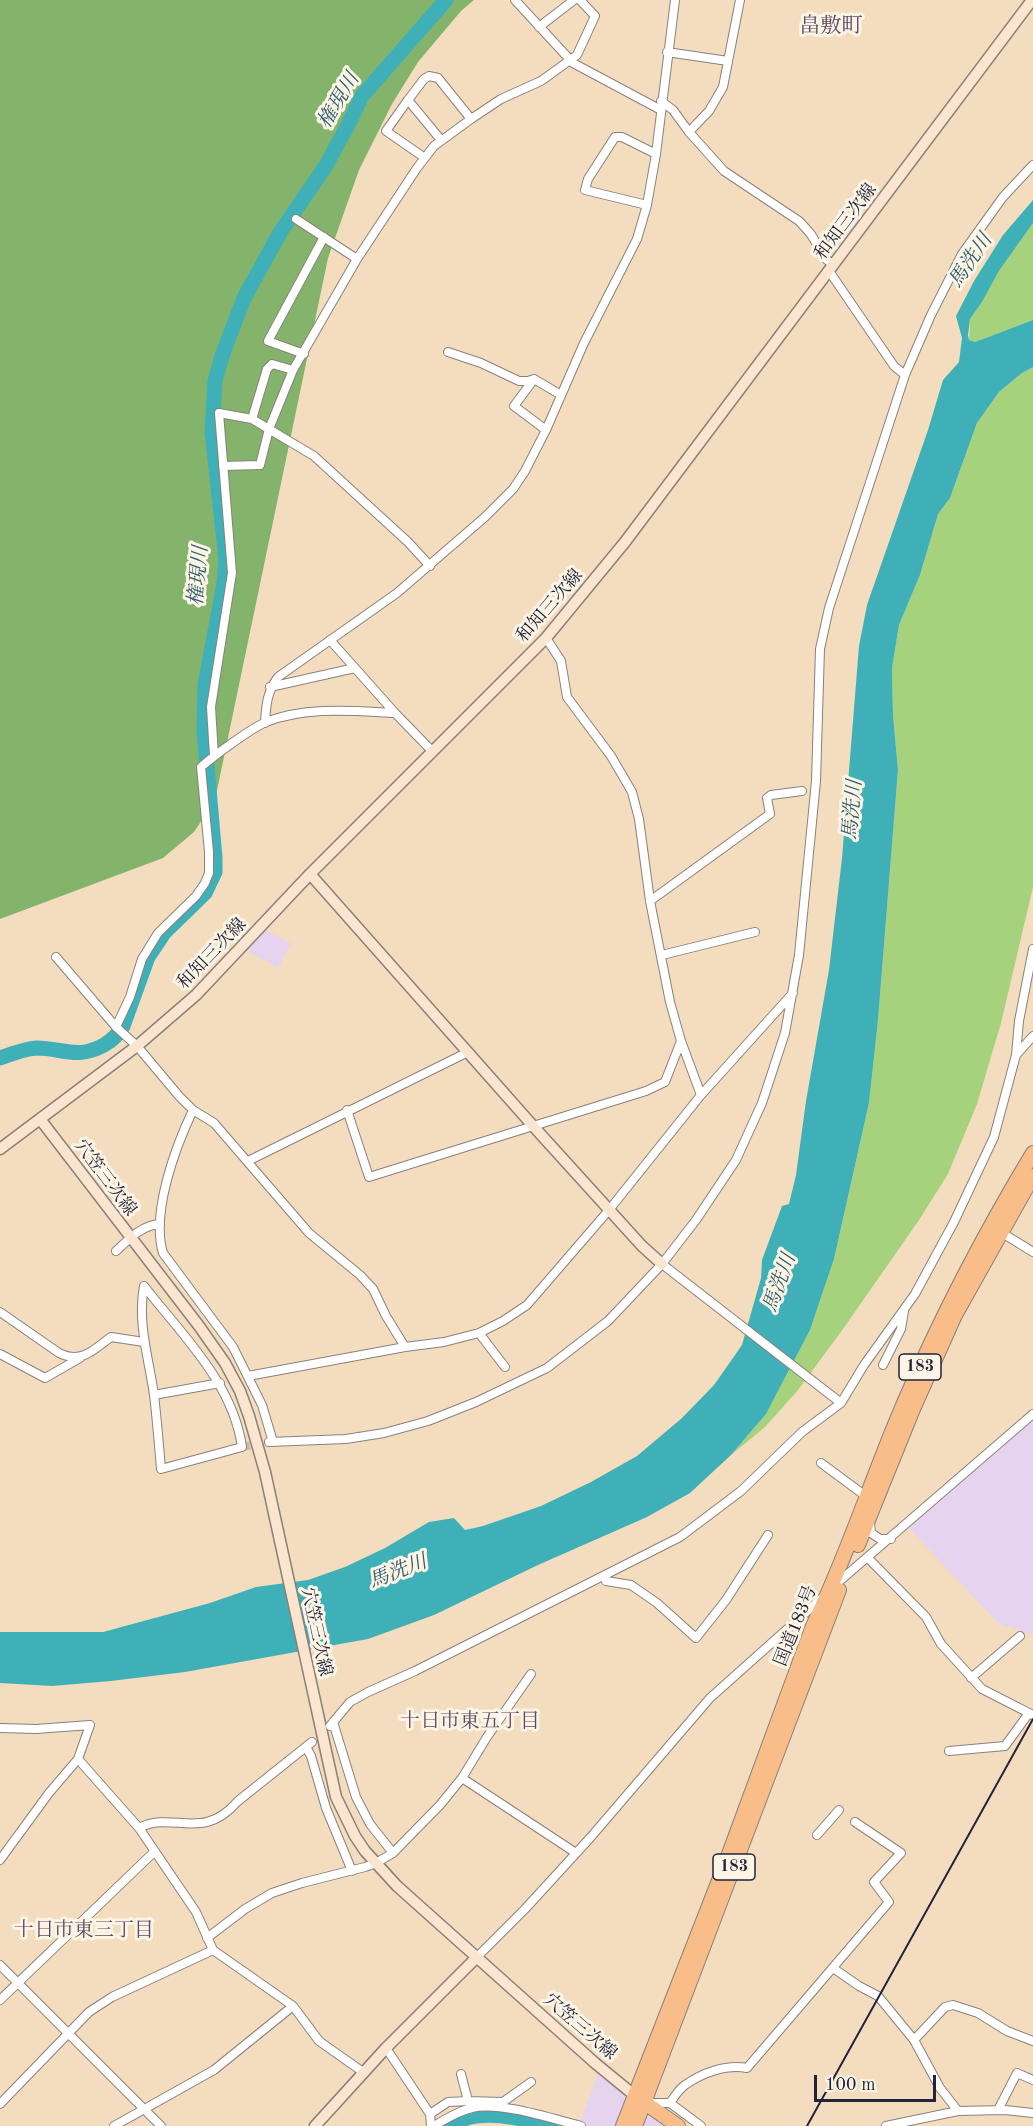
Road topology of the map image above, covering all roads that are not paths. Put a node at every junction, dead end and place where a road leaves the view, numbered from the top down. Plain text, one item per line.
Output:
1 (515, 0) edge
2 (574, 0) edge
3 (580, 0) edge
4 (675, 0) edge
5 (740, 0) edge
6 (1032, 0) edge
7 (539, 27) junction
8 (667, 52) junction
9 (569, 60) junction
10 (728, 61) junction
11 (408, 100) junction
12 (661, 101) junction
13 (661, 110) junction
14 (471, 119) junction
15 (689, 132) junction
16 (441, 140) junction
17 (656, 154) junction
18 (425, 158) junction
19 (1033, 165) edge
20 (646, 205) junction
21 (296, 219) dead end
22 (324, 237) junction
23 (357, 258) junction
24 (832, 268) junction
25 (448, 352) dead end
26 (304, 354) junction
27 (293, 370) junction
28 (905, 375) junction
29 (534, 379) junction
30 (561, 395) junction
31 (252, 419) junction
32 (269, 429) junction
33 (546, 430) junction
34 (223, 466) junction
35 (430, 566) junction
36 (546, 638) junction
37 (330, 640) junction
38 (355, 668) junction
39 (270, 687) junction
40 (395, 713) junction
41 (265, 723) junction
42 (432, 751) junction
43 (213, 757) junction
44 (802, 791) dead end
45 (310, 874) junction
46 (650, 901) junction
47 (755, 932) dead end
48 (1033, 949) edge
49 (662, 955) junction
50 (56, 957) dead end
51 (793, 992) junction
52 (118, 1028) junction
53 (1033, 1036) edge
54 (681, 1041) junction
55 (137, 1046) junction
56 (468, 1052) junction
57 (1016, 1055) junction
58 (701, 1095) junction
59 (193, 1110) junction
60 (348, 1110) junction
61 (40, 1119) junction
62 (534, 1127) junction
63 (0, 1149) edge
64 (1033, 1153) edge
65 (248, 1161) junction
66 (1033, 1176) edge
67 (609, 1210) junction
68 (160, 1224) junction
69 (995, 1229) junction
70 (130, 1238) junction
71 (117, 1251) dead end
72 (1033, 1251) edge
73 (662, 1264) junction
74 (904, 1309) junction
75 (0, 1312) edge
76 (479, 1333) junction
77 (144, 1342) junction
78 (405, 1347) junction
79 (0, 1354) edge
80 (81, 1358) junction
81 (883, 1365) dead end
82 (505, 1367) dead end
83 (248, 1376) junction
84 (220, 1383) junction
85 (154, 1395) junction
86 (841, 1403) junction
87 (1033, 1414) edge
88 (822, 1463) dead end
89 (867, 1497) junction
90 (869, 1517) junction
91 (768, 1535) dead end
92 (891, 1539) junction
93 (868, 1558) junction
94 (845, 1575) junction
95 (606, 1581) dead end
96 (830, 1591) junction
97 (796, 1621) junction
98 (810, 1635) junction
99 (1020, 1636) dead end
100 (531, 1674) dead end
101 (971, 1678) junction
102 (1031, 1714) edge
103 (0, 1728) edge
104 (949, 1752) dead end
105 (78, 1760) junction
106 (462, 1778) junction
107 (839, 1810) dead end
108 (855, 1821) dead end
109 (139, 1828) junction
110 (817, 1835) dead end
111 (154, 1852) junction
112 (393, 1853) junction
113 (576, 1853) junction
114 (1, 1857) edge
115 (376, 1863) junction
116 (352, 1871) junction
117 (207, 1938) junction
118 (213, 1950) junction
119 (477, 1957) junction
120 (0, 1965) edge
121 (833, 1968) junction
122 (17, 1982) junction
123 (0, 2000) edge
124 (293, 2006) junction
125 (68, 2033) junction
126 (914, 2040) junction
127 (1033, 2041) edge
128 (386, 2048) junction
129 (363, 2072) junction
130 (461, 2074) dead end
131 (1033, 2080) edge
132 (531, 2082) dead end
133 (639, 2099) junction
134 (468, 2101) junction
135 (670, 2103) junction
136 (0, 2104) edge
137 (143, 2108) junction
138 (998, 2110) junction
139 (958, 2111) junction
140 (1033, 2113) edge
141 (430, 2114) junction
142 (114, 2126) edge
143 (161, 2126) edge
144 (315, 2126) edge
145 (433, 2126) edge
146 (581, 2126) edge
147 (623, 2126) edge
148 (635, 2126) edge
149 (677, 2126) edge
150 (701, 2126) edge
151 (886, 2126) edge

1 - 7 street
2 - 7 street
3 - 9 street
4 - 8 street
5 - 10 street
6 - 24 main road, 和知三次線
7 - 9 street
8 - 10 street
8 - 12 street
9 - 13 street
9 - 14 street
10 - 15 street
11 - 14 street
11 - 16 street
11 - 18 street
12 - 13 street
12 - 15 street
13 - 17 street
14 - 16 street
15 - 24 street
16 - 18 street
17 - 20 street
17 - 20 street
18 - 23 street
19 - 28 street
20 - 30 street
21 - 22 street
22 - 23 street
22 - 26 street
23 - 26 street
24 - 28 street
24 - 36 main road, 和知三次線
25 - 29 street
26 - 27 street
27 - 31 street
27 - 32 street
28 - 51 street
29 - 30 street
29 - 33 street
30 - 33 street
31 - 32 street
31 - 34 street
32 - 34 street
32 - 35 street
33 - 35 street
34 - 43 street
35 - 37 street
36 - 42 main road, 和知三次線
36 - 46 street
37 - 38 street
37 - 39 street
38 - 39 street
38 - 40 street
39 - 41 street
40 - 41 street
40 - 42 street
41 - 43 street
42 - 45 main road, 和知三次線
43 - 52 street
44 - 46 street
45 - 55 main road, 和知三次線
45 - 56 main road
46 - 49 street
47 - 49 street
48 - 57 street
49 - 54 street
50 - 52 street
51 - 58 street
51 - 73 street
52 - 55 street
53 - 57 street
54 - 58 street
54 - 62 street
55 - 59 street
55 - 61 main road, 和知三次線
56 - 60 street
56 - 62 main road
57 - 74 street
58 - 67 street
59 - 65 street
59 - 68 street
60 - 62 street
60 - 65 street
61 - 63 main road, 和知三次線
61 - 70 main road, 穴笠三次線
62 - 67 main road
64 - 69 highway, 国道183号 / 183
65 - 78 street
66 - 69 highway, 国道183号 / 183
67 - 73 main road
67 - 76 street
68 - 70 street
68 - 83 street
69 - 72 street
69 - 89 highway, 国道183号 / 183
69 - 90 highway, 国道183号 / 183
70 - 71 street
70 - 115 main road, 穴笠三次線
73 - 83 street
73 - 86 street
74 - 81 street
74 - 86 street
75 - 80 street
76 - 78 street
76 - 82 street
77 - 80 street
77 - 84 street
77 - 85 street
78 - 83 street
79 - 80 street
84 - 85 street
84 - 85 street
86 - 112 street
87 - 92 street
88 - 89 street
89 - 96 highway, 国道183号 / 183
90 - 92 street
90 - 94 highway, 国道183号 / 183
91 - 95 street
92 - 93 street
93 - 94 street
93 - 101 street
94 - 96 street
94 - 133 highway, 国道183号 / 183
96 - 97 street
96 - 98 highway, 国道183号 / 183
97 - 98 street
97 - 113 street
98 - 133 highway, 国道183号 / 183
99 - 101 street
100 - 106 street
101 - 102 street
102 - 104 street
103 - 105 street
105 - 109 street
105 - 114 street
106 - 112 street
106 - 113 street
107 - 110 street
108 - 121 street
109 - 111 street
109 - 116 street
111 - 117 street
111 - 122 street
112 - 115 street
113 - 119 street
115 - 116 street
115 - 119 main road, 穴笠三次線
116 - 117 street
117 - 118 street
118 - 124 street
118 - 125 street
119 - 128 main road
119 - 133 main road, 穴笠三次線
120 - 122 street
121 - 126 street
121 - 135 street
122 - 123 street
122 - 125 street
124 - 129 street
124 - 137 street
125 - 136 street
125 - 137 street
126 - 127 street
126 - 139 street
128 - 129 main road
128 - 141 street
129 - 144 main road
130 - 134 street
131 - 138 street
132 - 134 street
133 - 135 street
133 - 147 highway, 国道183号 / 183
133 - 148 highway, 国道183号 / 183
133 - 149 highway
134 - 141 street
135 - 150 street
137 - 142 street
137 - 143 street
138 - 139 street
138 - 140 street
139 - 151 street
141 - 145 street
145 - 146 street

